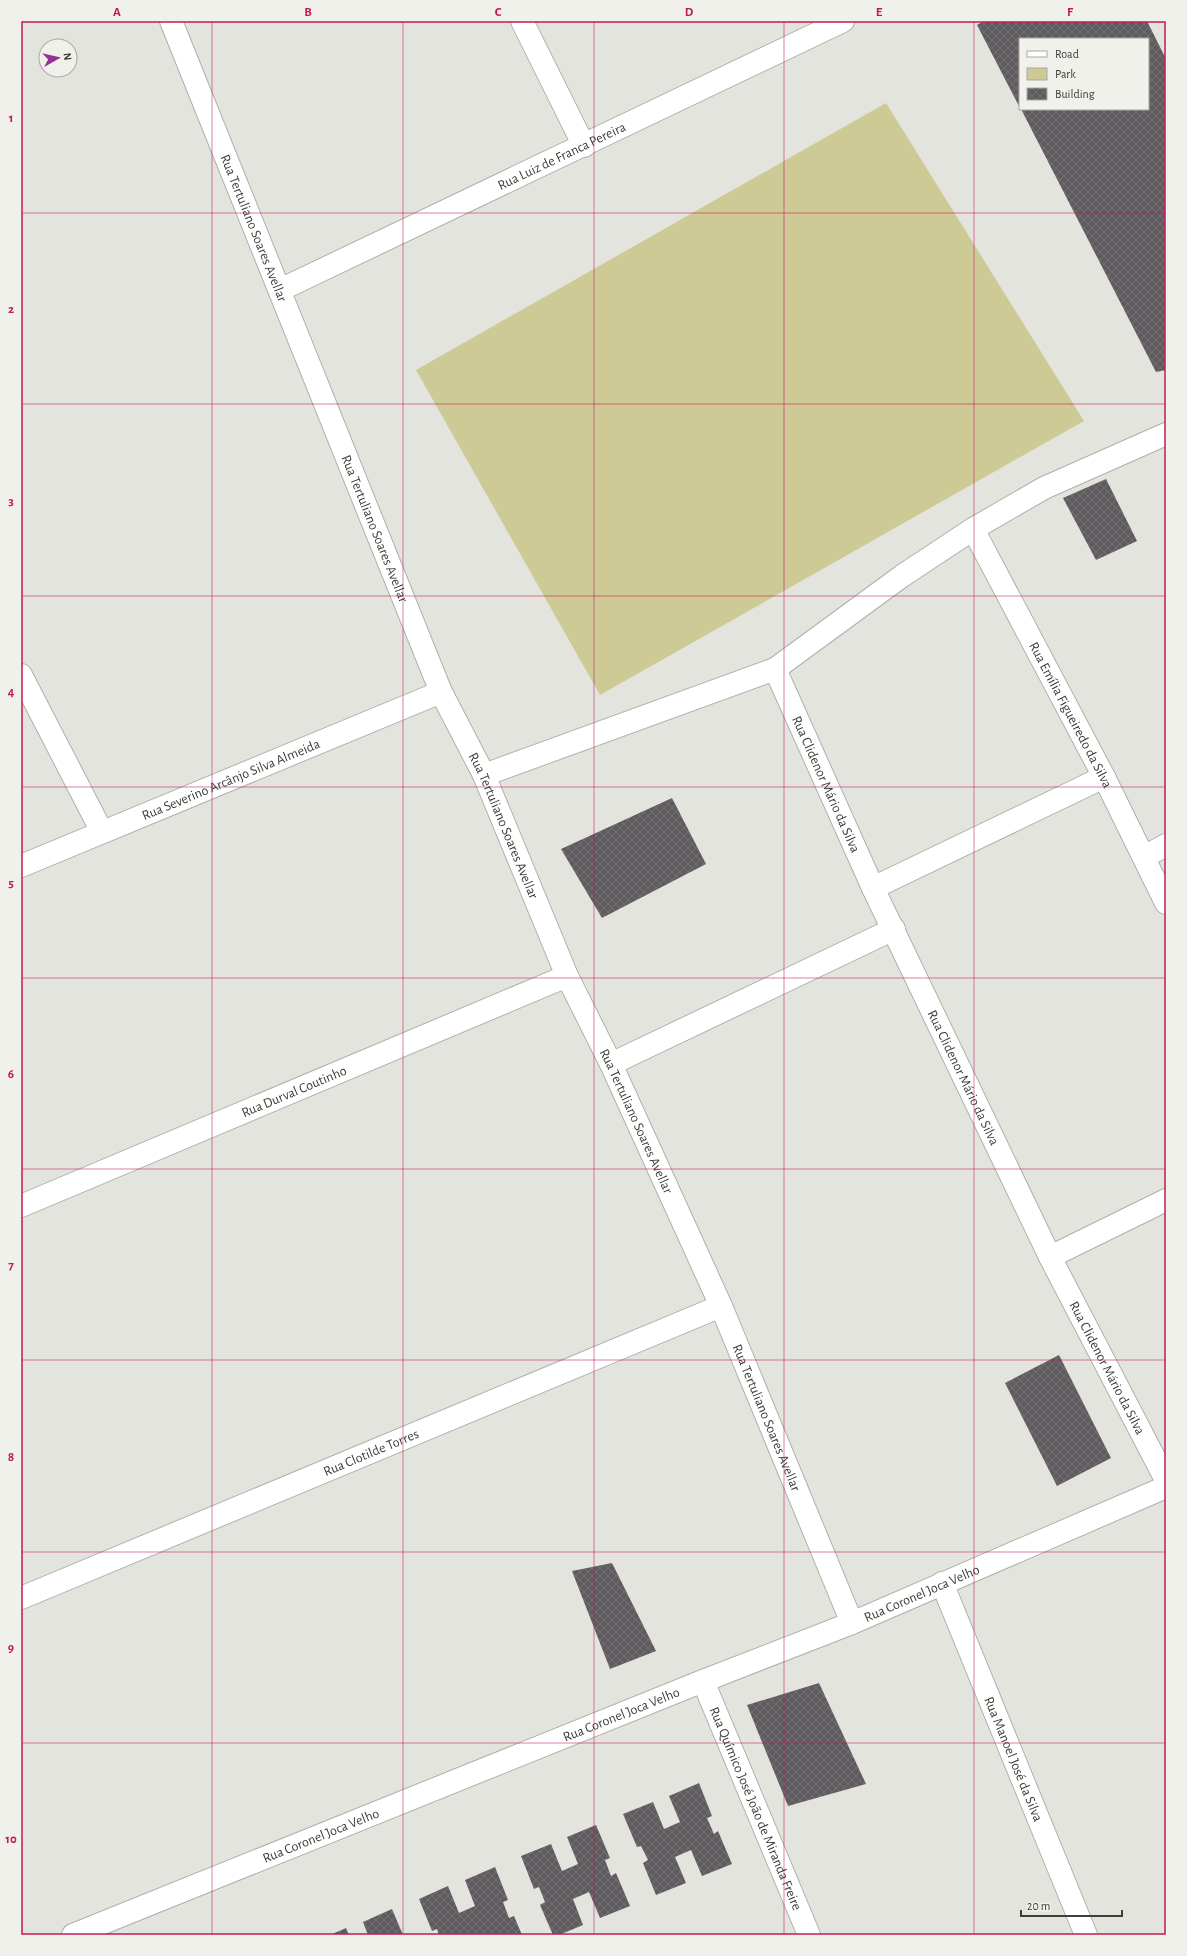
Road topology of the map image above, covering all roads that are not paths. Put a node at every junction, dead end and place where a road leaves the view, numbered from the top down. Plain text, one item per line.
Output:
1 (171, 21) edge
2 (522, 21) edge
3 (831, 24) edge
4 (584, 146) junction
5 (280, 290) junction
6 (1166, 434) edge
7 (973, 529) junction
8 (775, 669) junction
9 (21, 675) edge
10 (441, 692) junction
11 (484, 775) junction
12 (1104, 777) junction
13 (102, 832) junction
14 (1166, 845) edge
15 (1144, 856) junction
16 (21, 866) edge
17 (872, 888) junction
18 (1166, 902) edge
19 (894, 929) junction
20 (567, 976) junction
21 (611, 1064) junction
22 (1166, 1200) edge
23 (21, 1206) edge
24 (1050, 1257) junction
25 (721, 1306) junction
26 (1166, 1480) edge
27 (1166, 1487) edge
28 (942, 1583) junction
29 (21, 1598) edge
30 (852, 1623) junction
31 (703, 1681) junction
32 (73, 1935) edge
33 (809, 1935) edge
34 (1086, 1935) edge

1 - 5 street, Rua Tertuliano Soares Avellar
2 - 4 street
3 - 4 street, Rua Luiz de Franca Pereira
4 - 5 street, Rua Luiz de Franca Pereira
5 - 10 street, Rua Tertuliano Soares Avellar
6 - 7 street
7 - 8 street
7 - 12 street, Rua Emília Figueiredo da Silva
8 - 11 street
8 - 17 street, Rua Clidenor Mário da Silva
9 - 13 street
10 - 11 street, Rua Tertuliano Soares Avellar
10 - 13 street, Rua Severino Arcânjo Silva Almeida
11 - 20 street, Rua Tertuliano Soares Avellar
12 - 15 street, Rua Emília Figueiredo da Silva
12 - 17 street
13 - 16 street, Rua Severino Arcânjo Silva Almeida
14 - 15 street
15 - 18 street, Rua Emília Figueiredo da Silva
17 - 19 street, Rua Clidenor Mário da Silva
19 - 21 street
19 - 24 street, Rua Clidenor Mário da Silva
20 - 21 street, Rua Tertuliano Soares Avellar
20 - 23 street, Rua Durval Coutinho
21 - 25 street, Rua Tertuliano Soares Avellar
22 - 24 street
24 - 26 street, Rua Clidenor Mário da Silva
25 - 29 street, Rua Clotilde Torres
25 - 30 street, Rua Tertuliano Soares Avellar
27 - 28 street, Rua Coronel Joca Velho
28 - 30 street, Rua Coronel Joca Velho
28 - 34 street, Rua Manoel José da Silva
30 - 31 street, Rua Coronel Joca Velho
31 - 32 street, Rua Coronel Joca Velho
31 - 33 street, Rua Químico José João de Miranda Freire

